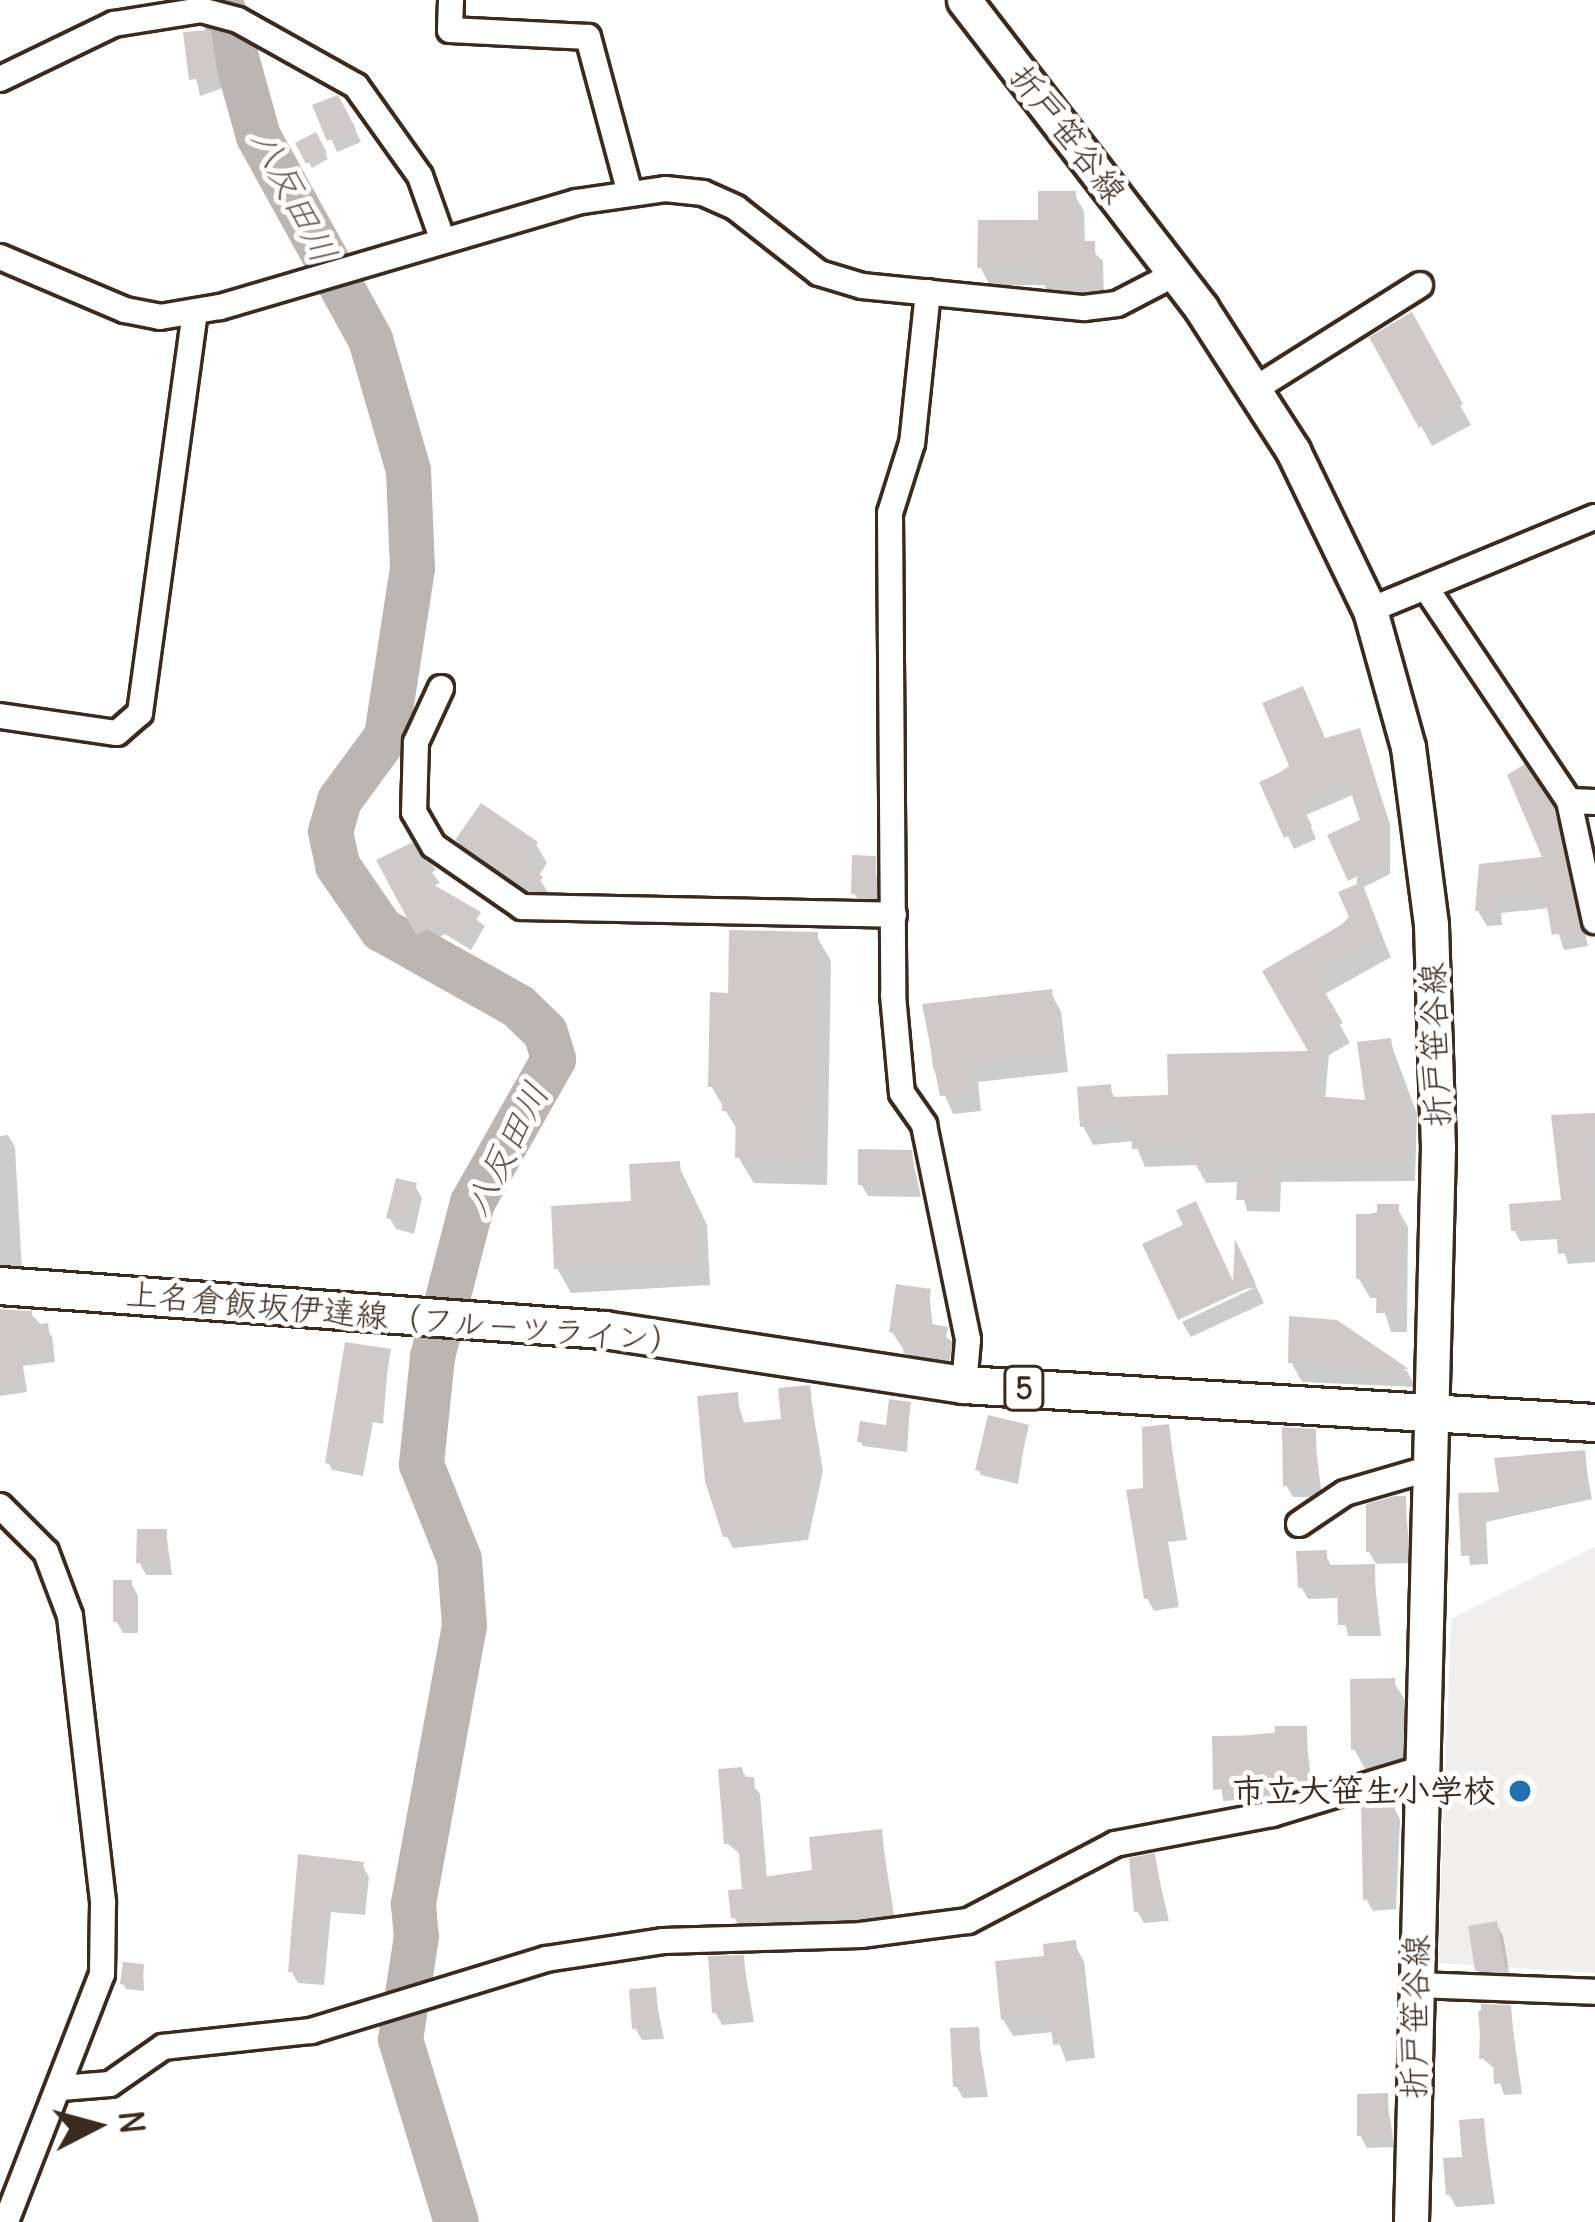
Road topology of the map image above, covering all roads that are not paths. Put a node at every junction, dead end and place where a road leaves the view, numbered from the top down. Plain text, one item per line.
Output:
1 (452, 0) edge
2 (964, 0) edge
3 (0, 46) edge
4 (3, 77) edge
5 (629, 190) junction
6 (443, 242) junction
7 (0, 257) edge
8 (1175, 274) junction
9 (1420, 285) dead end
10 (928, 292) junction
11 (195, 313) junction
12 (1255, 389) junction
13 (1595, 517) edge
14 (1428, 591) junction
15 (1370, 610) junction
16 (441, 688) dead end
17 (0, 716) edge
18 (1569, 801) junction
19 (1595, 802) edge
20 (894, 915) junction
21 (1595, 921) edge
22 (0, 1286) edge
23 (964, 1385) junction
24 (1426, 1408) junction
25 (1595, 1424) edge
26 (1424, 1470) junction
27 (0, 1506) edge
28 (1299, 1524) dead end
29 (1420, 1769) junction
30 (1416, 1985) junction
31 (1595, 1992) edge
32 (61, 2088) junction
33 (6, 2222) edge
34 (1411, 2222) edge

1 - 5 street
2 - 8 main road, 折戸笹谷線
3 - 4 street
4 - 6 street
5 - 6 street
5 - 10 street
6 - 11 street
7 - 11 street
8 - 10 street
8 - 12 main road, 折戸笹谷線
9 - 12 street
10 - 20 street
11 - 17 street
12 - 15 main road, 折戸笹谷線
13 - 14 street
14 - 15 street
14 - 18 street
15 - 24 main road, 折戸笹谷線
16 - 20 street
18 - 19 street
18 - 21 street
20 - 23 street
22 - 23 main road, 上名倉飯坂伊達線（フルーツライン） / 5
23 - 24 main road, 上名倉飯坂伊達線（フルーツライン） / 5
24 - 25 main road, 上名倉飯坂伊達線（フルーツライン） / 5
24 - 26 main road, 折戸笹谷線
26 - 28 street
26 - 29 main road, 折戸笹谷線
27 - 32 street
29 - 30 main road, 折戸笹谷線
29 - 32 street
30 - 31 street
30 - 34 main road, 折戸笹谷線
32 - 33 street

